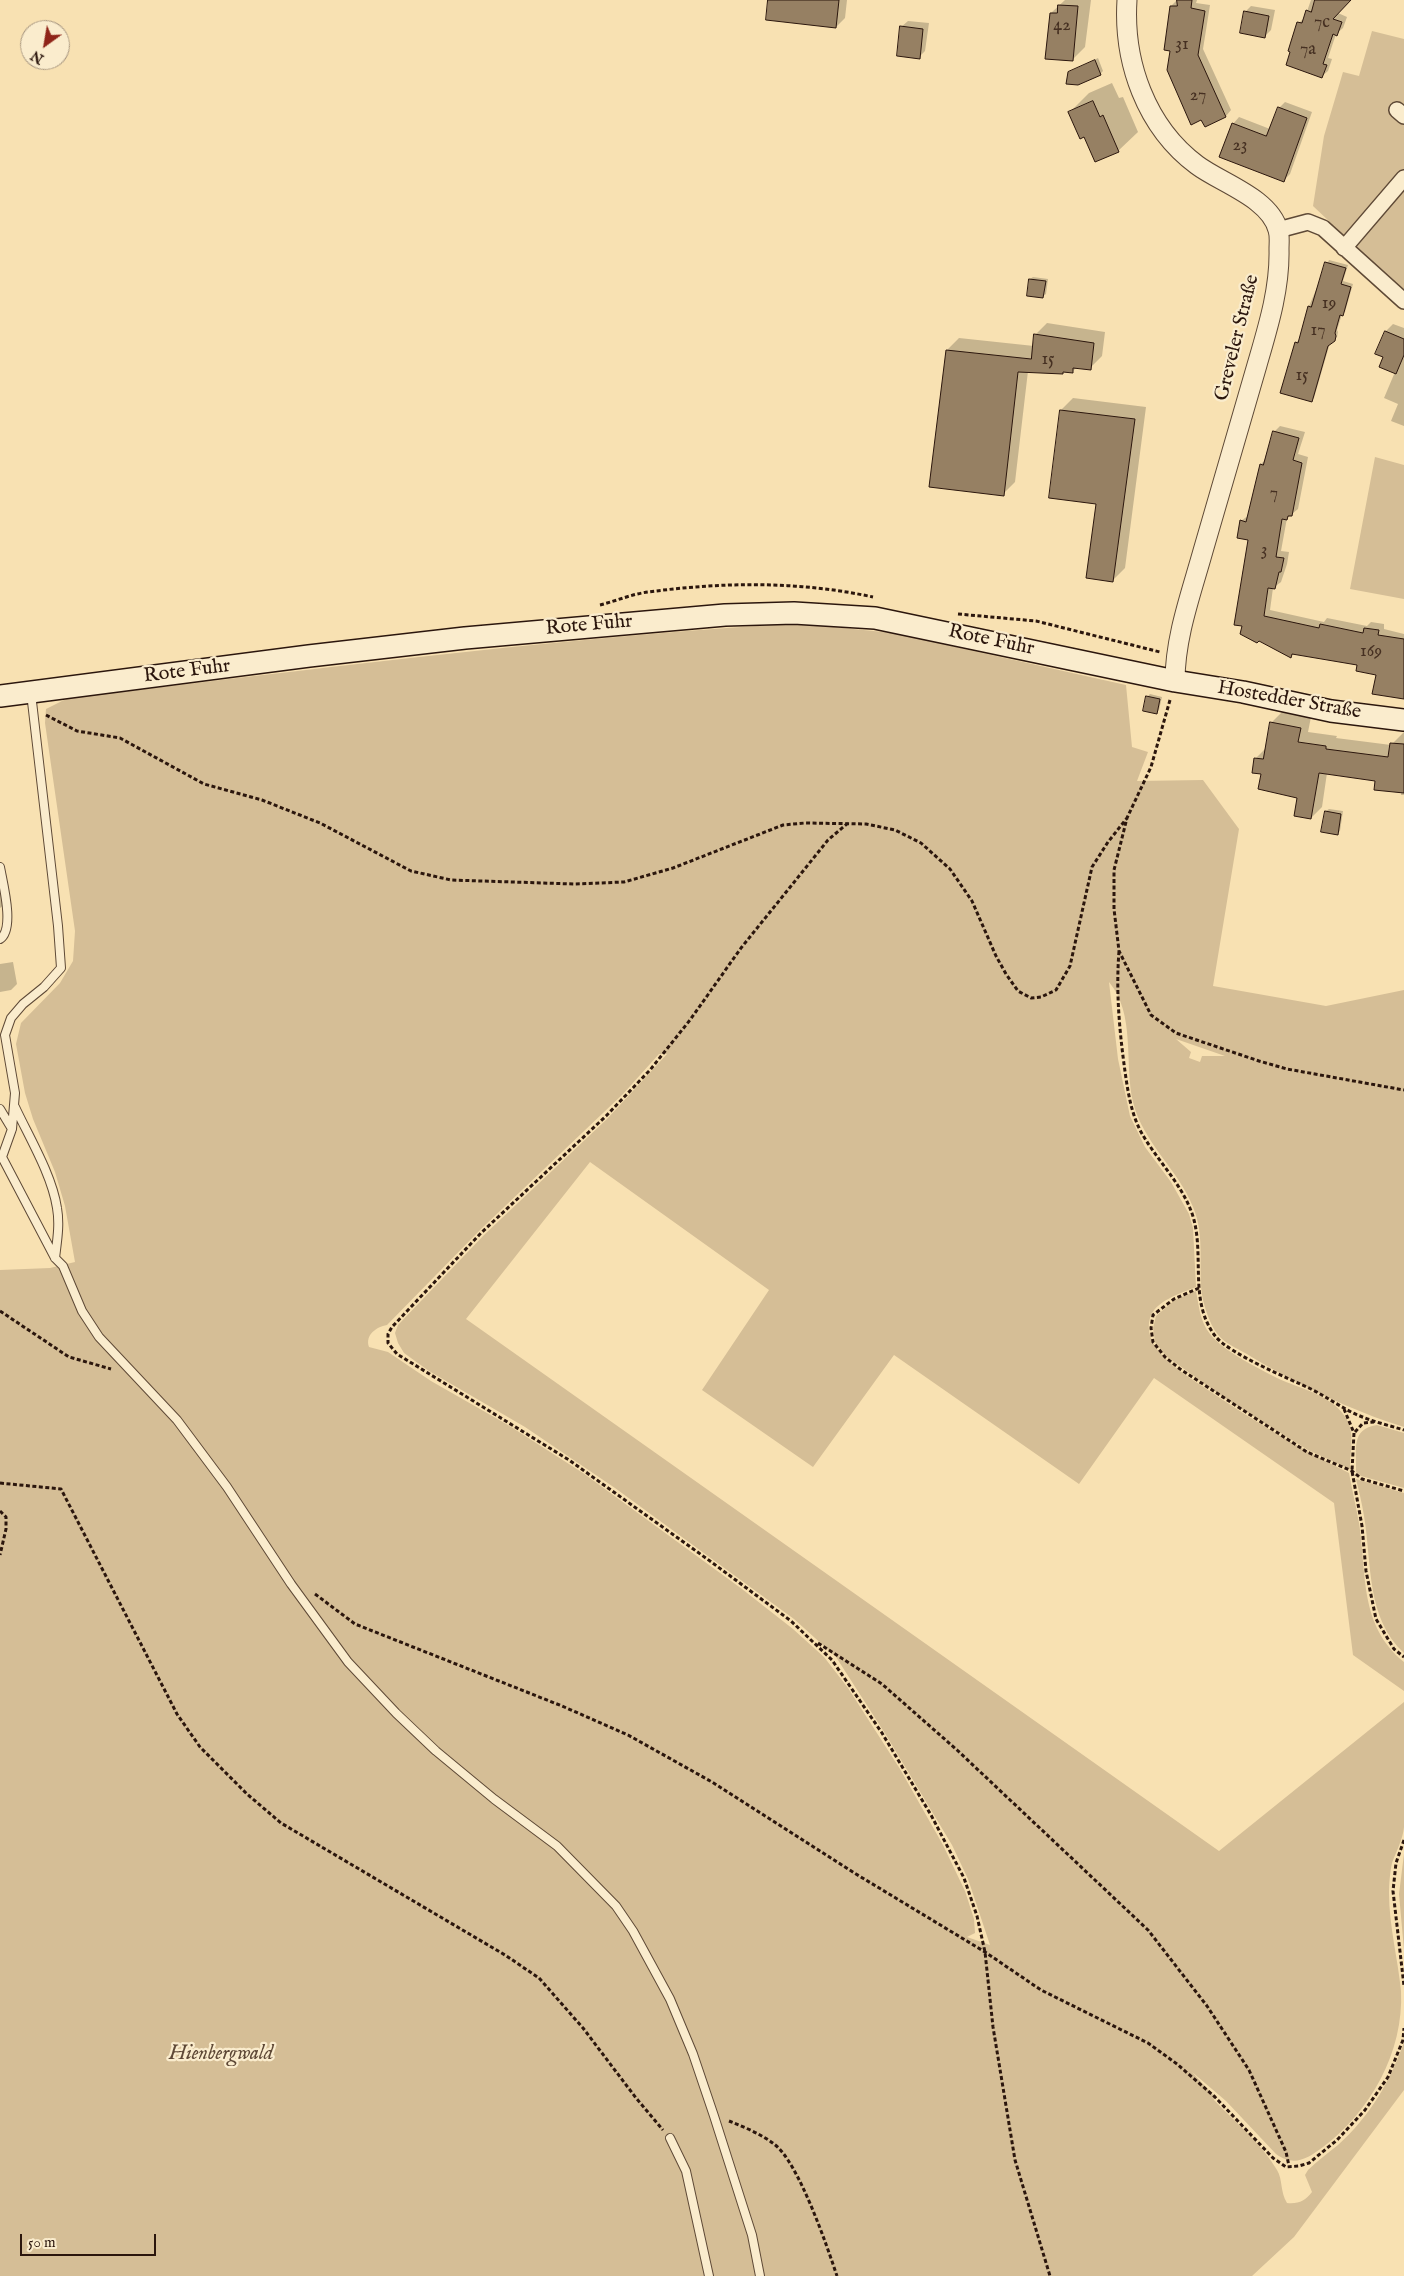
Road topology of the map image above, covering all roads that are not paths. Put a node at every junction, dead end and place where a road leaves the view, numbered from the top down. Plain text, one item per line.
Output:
1 (1127, 0) edge
2 (1404, 178) edge
3 (1278, 230) junction
4 (1344, 248) junction
5 (1404, 301) edge
6 (1175, 681) junction
7 (30, 692) junction
8 (0, 696) edge
9 (1404, 720) edge
10 (0, 867) edge
11 (0, 940) edge
12 (14, 1106) junction
13 (0, 1109) edge
14 (12, 1130) junction
15 (55, 1258) junction
16 (670, 2138) road end
17 (709, 2276) edge
18 (760, 2276) edge

1 - 3 street, Greveler Straße
2 - 4 street
3 - 4 street
3 - 6 street, Greveler Straße
4 - 5 street
6 - 7 main road, Rote Fuhr
6 - 9 main road, Hostedder Straße
7 - 8 main road, Rote Fuhr
7 - 12 lane
10 - 11 lane
12 - 14 lane
12 - 15 lane
13 - 14 lane
14 - 15 lane
15 - 18 lane
16 - 17 lane

